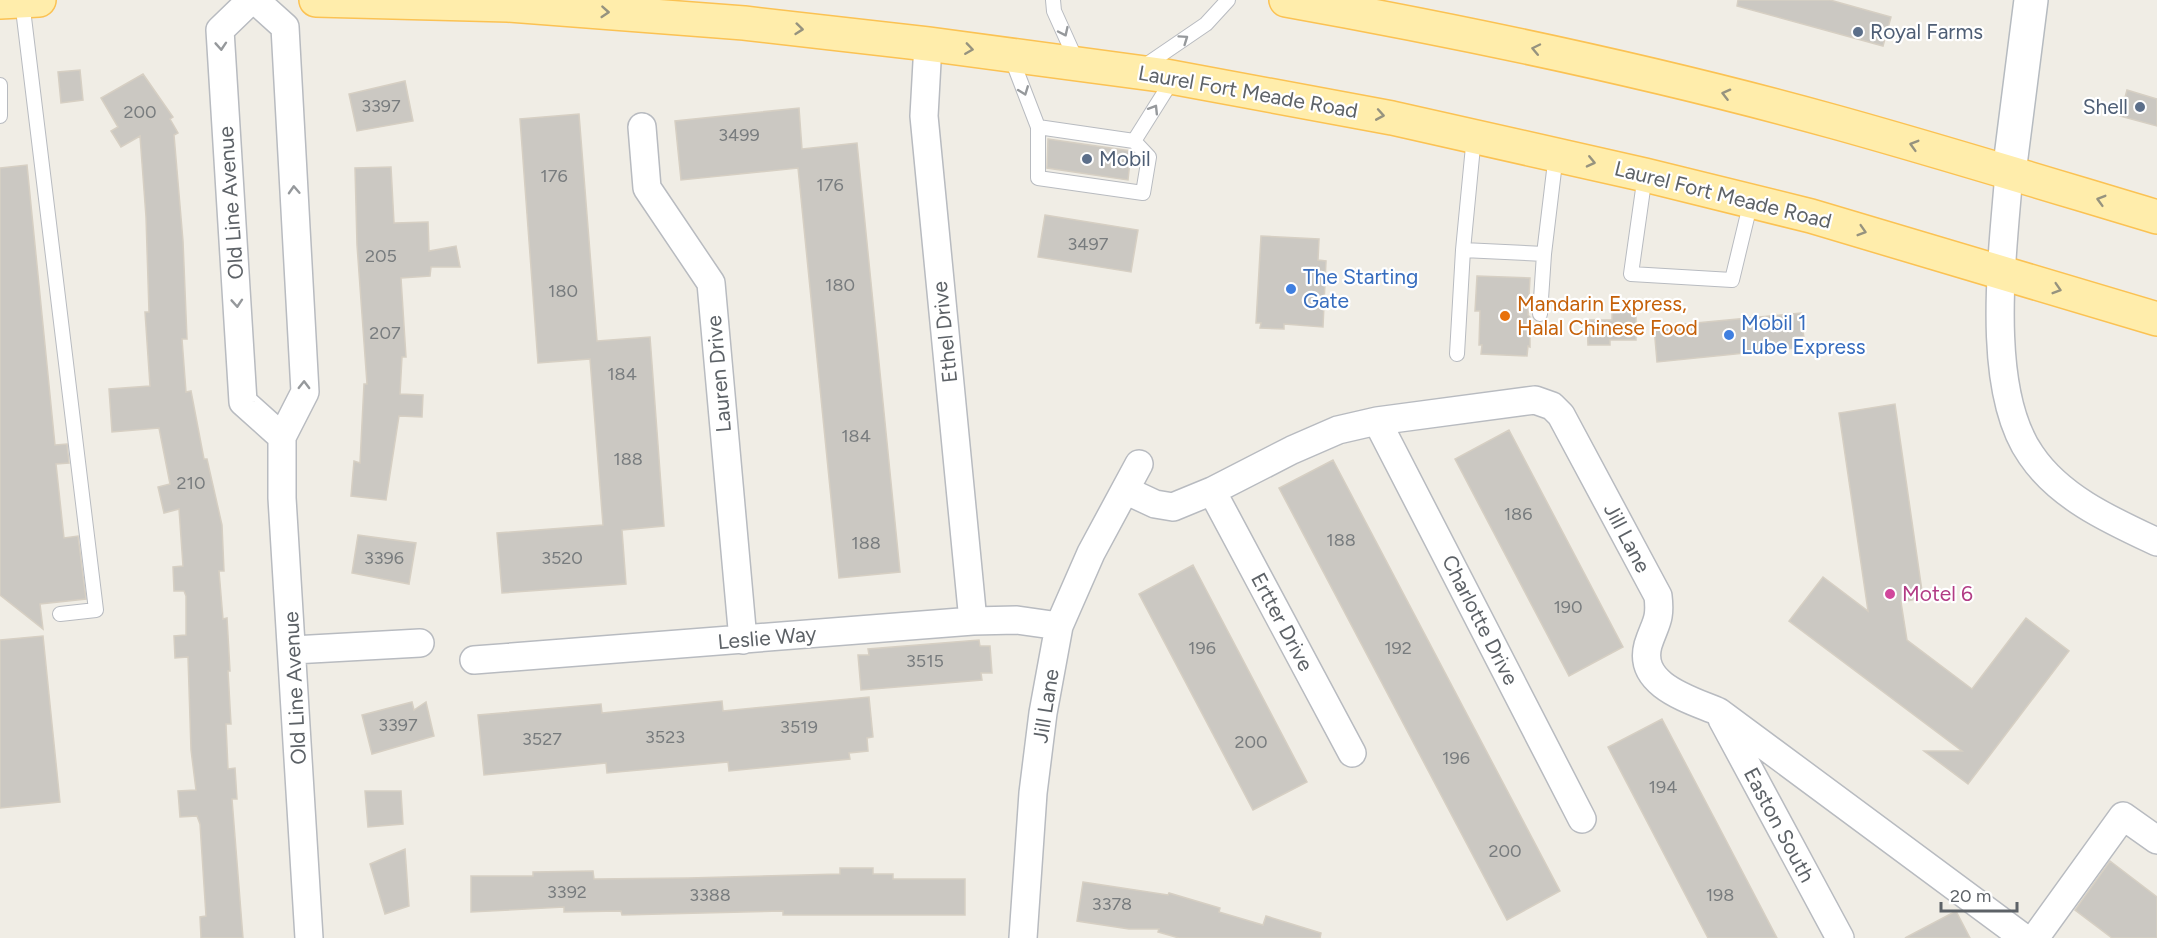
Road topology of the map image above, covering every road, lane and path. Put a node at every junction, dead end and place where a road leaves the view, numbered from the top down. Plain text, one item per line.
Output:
1 (253, 0) edge
2 (316, 0) edge
3 (1053, 0) edge
4 (1228, 0) edge
5 (1286, 0) edge
6 (2031, 0) edge
7 (20, 1) edge
8 (928, 44) junction
9 (1010, 55) junction
10 (1078, 64) junction
11 (1136, 72) junction
12 (1173, 78) junction
13 (0, 85) edge
14 (0, 116) edge
15 (1038, 127) junction
16 (642, 128) dead end
17 (1474, 136) junction
18 (1134, 141) junction
19 (1556, 154) junction
20 (2009, 173) junction
21 (1645, 175) junction
22 (1751, 201) junction
23 (2157, 217) edge
24 (1462, 250) junction
25 (1544, 254) junction
26 (2001, 273) junction
27 (1540, 314) dead end
28 (2157, 319) edge
29 (1456, 354) dead end
30 (1377, 421) junction
31 (282, 437) junction
32 (1139, 464) dead end
33 (1125, 490) junction
34 (1212, 491) junction
35 (2157, 542) edge
36 (60, 614) dead end
37 (973, 621) junction
38 (1059, 626) junction
39 (743, 640) junction
40 (420, 643) dead end
41 (293, 650) junction
42 (474, 660) dead end
43 (1719, 712) junction
44 (1352, 753) dead end
45 (1582, 819) dead end
46 (2157, 840) edge
47 (309, 938) edge
48 (1023, 938) edge
49 (1840, 938) edge
50 (2024, 938) edge
51 (2035, 938) edge

31 -> 1 street, Old Line Avenue
1 -> 31 street, Old Line Avenue
2 -> 8 main road, Laurel Fort Meade Road
3 -> 10 lane
11 -> 4 lane
20 -> 5 main road
6 - 20 street
7 - 36 lane
8 -> 9 main road, Laurel Fort Meade Road
8 - 37 street, Ethel Drive
9 - 10 main road, Laurel Fort Meade Road
9 -> 15 lane
10 - 11 main road, Laurel Fort Meade Road
11 - 12 main road, Laurel Fort Meade Road
12 -> 17 main road, Laurel Fort Meade Road
18 -> 12 lane
13 - 14 lane
15 - 18 lane
15 - 18 lane
16 - 39 street, Lauren Drive
17 - 19 main road, Laurel Fort Meade Road
17 - 24 lane
19 -> 21 main road, Laurel Fort Meade Road
19 - 25 lane
23 -> 20 main road
20 - 26 street
21 - 22 main road, Laurel Fort Meade Road
21 - 22 lane
22 -> 26 main road, Laurel Fort Meade Road
24 - 25 lane
24 - 29 lane
25 - 27 lane
26 -> 28 main road, Laurel Fort Meade Road
26 - 35 street
30 - 34 street, Jill Lane
30 - 43 street, Jill Lane
30 - 45 street, Charlotte Drive
31 - 41 street, Old Line Avenue
32 - 33 street, Jill Lane
33 - 34 street, Jill Lane
33 - 38 street, Jill Lane
34 - 44 street, Ertter Drive
37 - 38 street, Leslie Way
37 - 39 street, Leslie Way
38 - 48 street, Jill Lane
39 - 42 street, Leslie Way
40 - 41 street
41 - 47 street, Old Line Avenue
43 - 49 street, Easton South
43 - 50 street, Jill Lane
46 - 51 street

